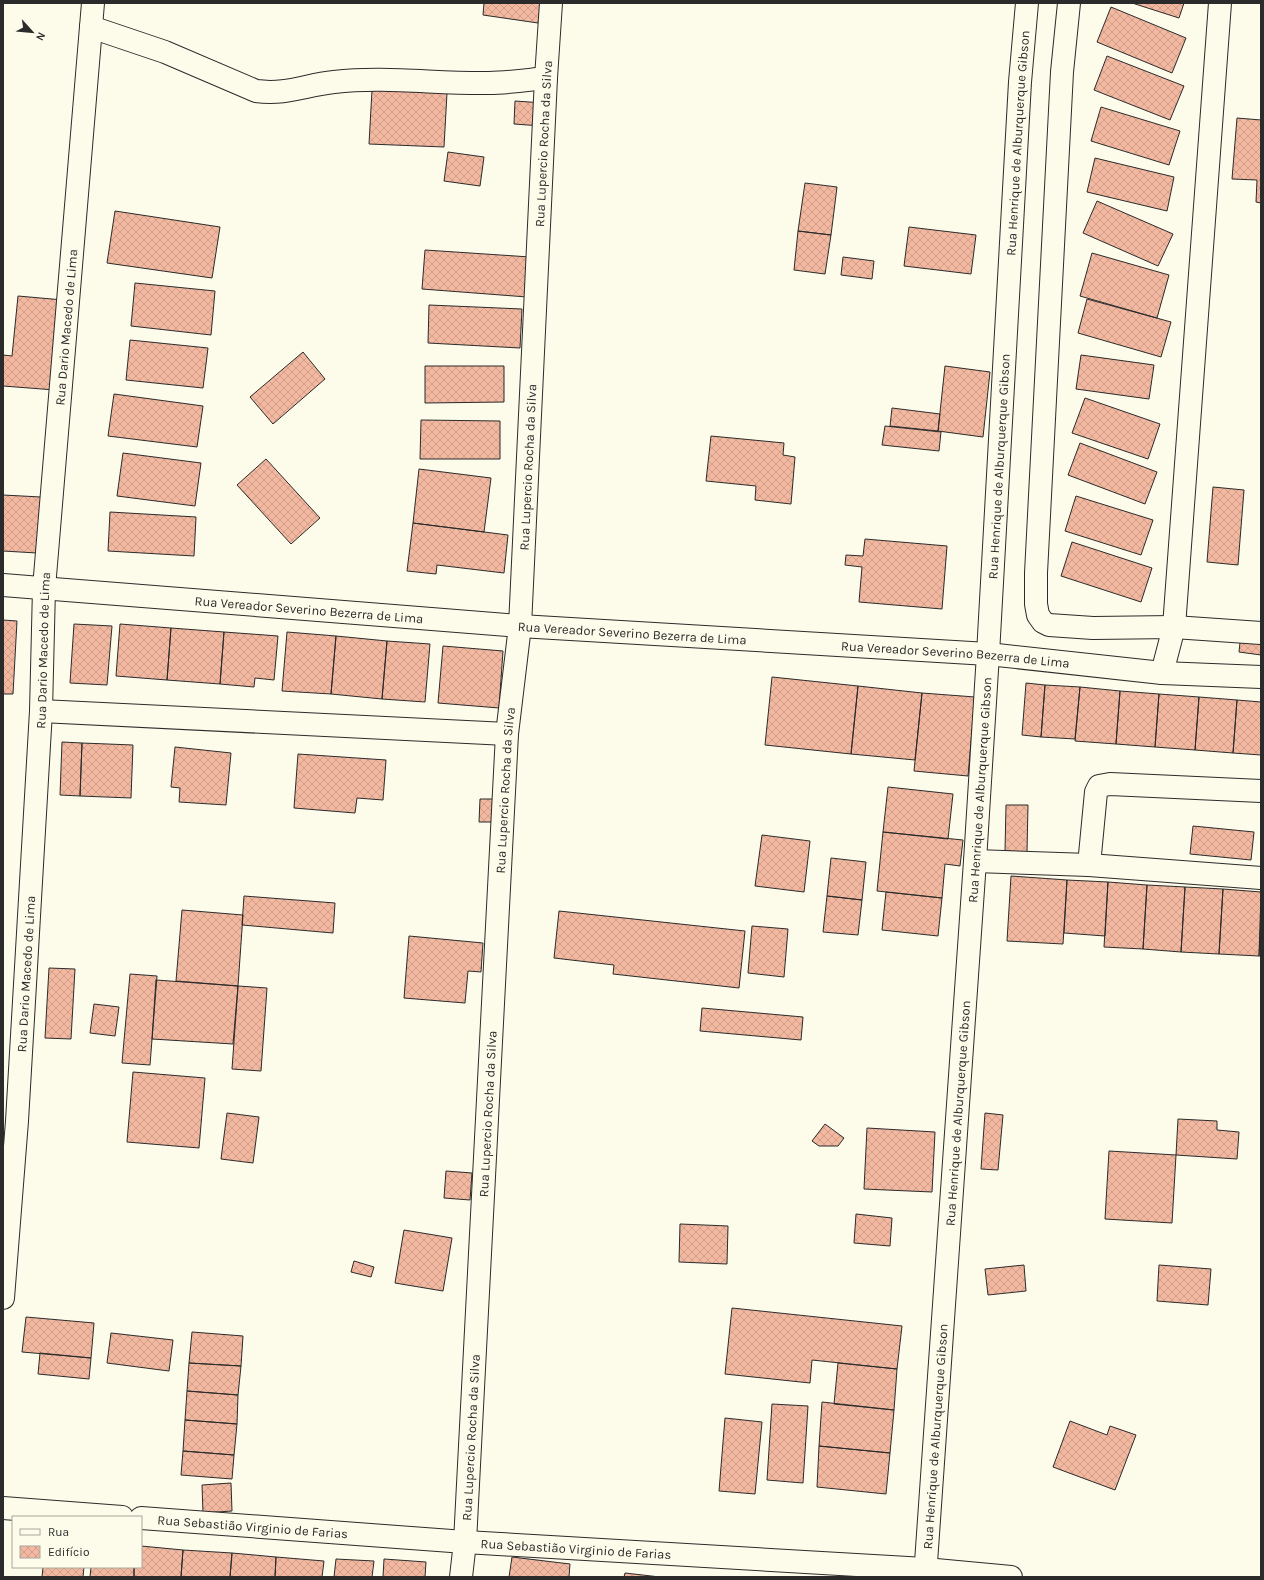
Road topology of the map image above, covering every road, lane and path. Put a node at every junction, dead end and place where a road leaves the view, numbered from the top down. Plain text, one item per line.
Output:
1 (93, 3) edge
2 (551, 3) edge
3 (1028, 3) edge
4 (1069, 3) edge
5 (1220, 3) edge
6 (91, 27) junction
7 (546, 78) junction
8 (3, 585) edge
9 (44, 588) junction
10 (520, 626) junction
11 (1174, 627) junction
12 (1261, 633) edge
13 (988, 654) junction
14 (1162, 673) junction
15 (1261, 677) edge
16 (41, 711) junction
17 (507, 734) junction
18 (1261, 790) edge
19 (975, 861) junction
20 (1089, 865) junction
21 (1261, 878) edge
22 (3, 1298) edge
23 (3, 1508) edge
24 (109, 1516) edge
25 (142, 1518) edge
26 (465, 1542) junction
27 (925, 1573) edge
28 (462, 1577) edge
29 (1011, 1577) edge

1 - 6 street, Rua Dario Macedo de Lima
2 - 7 street, Rua Lupercio Rocha da Silva
3 - 13 street, Rua Henrique de Alburquerque Gibson
4 - 11 street
5 - 11 street
6 - 7 street
6 - 9 street, Rua Dario Macedo de Lima
7 - 10 street, Rua Lupercio Rocha da Silva
8 - 9 street, Rua Vereador Severino Bezerra de Lima
9 - 10 street, Rua Vereador Severino Bezerra de Lima
9 - 16 street, Rua Dario Macedo de Lima
10 - 13 street, Rua Vereador Severino Bezerra de Lima
10 - 17 street, Rua Lupercio Rocha da Silva
11 - 12 street
11 - 14 street
13 - 14 street, Rua Vereador Severino Bezerra de Lima
13 - 19 street, Rua Henrique de Alburquerque Gibson
14 - 15 street, Rua Vereador Severino Bezerra de Lima
16 - 17 street
16 - 22 street, Rua Dario Macedo de Lima
17 - 26 street, Rua Lupercio Rocha da Silva
18 - 20 street
19 - 20 street
19 - 27 street, Rua Henrique de Alburquerque Gibson
20 - 21 street
23 - 24 street
25 - 26 street, Rua Sebastião Virginio de Farias
26 - 27 street, Rua Sebastião Virginio de Farias
26 - 28 street, Rua Lupercio Rocha da Silva
27 - 29 street, Rua Sebastião Virginio de Farias

